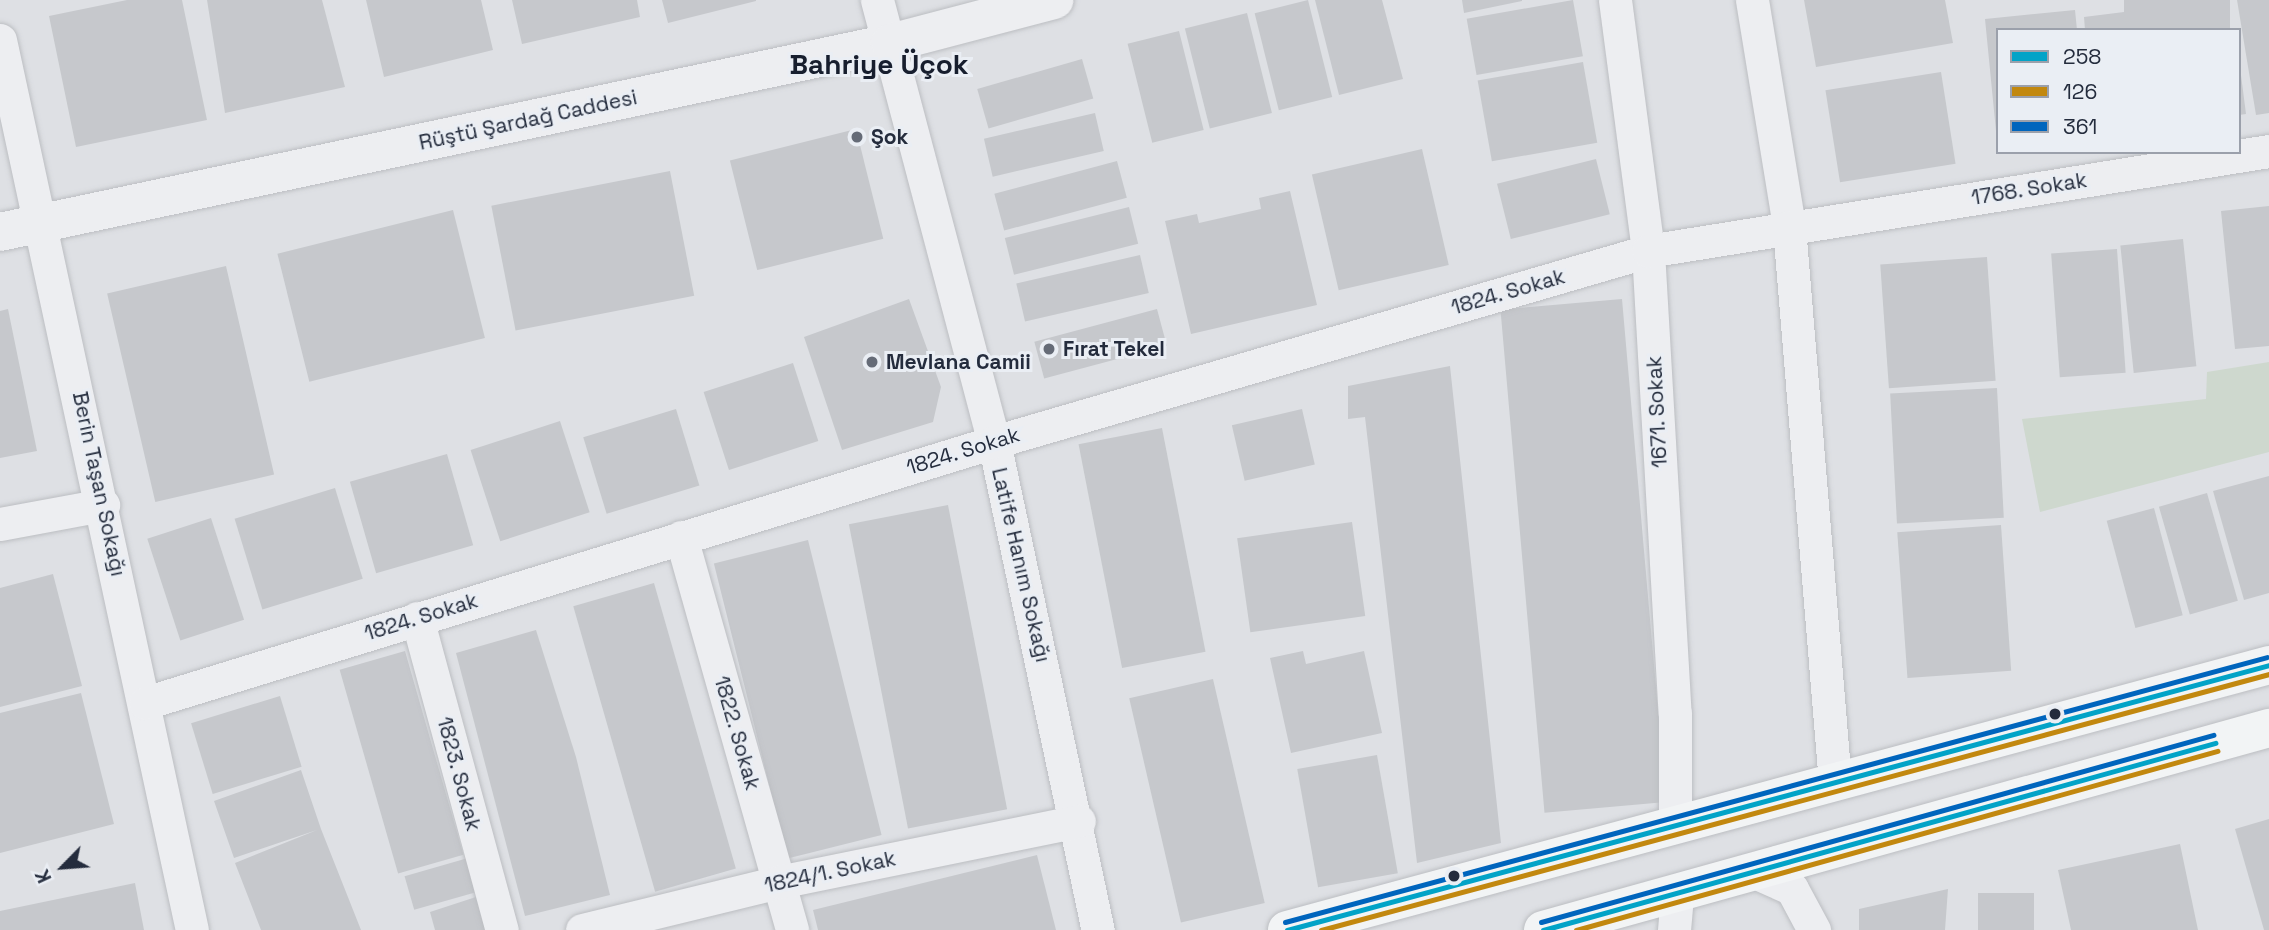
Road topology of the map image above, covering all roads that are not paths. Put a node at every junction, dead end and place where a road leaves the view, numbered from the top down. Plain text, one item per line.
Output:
1 (877, 0) edge
2 (1054, 0) edge
3 (1615, 0) edge
4 (1752, 0) edge
5 (0, 40) edge
6 (890, 43) junction
7 (2269, 151) edge
8 (43, 224) junction
9 (1789, 226) junction
10 (0, 232) edge
11 (1648, 251) junction
12 (994, 442) junction
13 (103, 505) junction
14 (0, 524) edge
15 (681, 537) junction
16 (417, 618) junction
17 (2269, 665) edge
18 (145, 703) junction
19 (2269, 727) edge
20 (1835, 783) junction
21 (1079, 821) junction
22 (1675, 826) junction
23 (1759, 874) junction
24 (779, 882) junction
25 (1675, 913) edge
26 (192, 930) edge
27 (502, 930) edge
28 (582, 930) edge
29 (792, 930) edge
30 (1098, 930) edge
31 (1287, 930) edge
32 (1544, 930) edge
33 (1814, 930) edge

1 - 6 street, Latife Hanım Sokağı
2 - 6 street, Rüştü Şardağ Caddesi
3 - 11 street, 1671. Sokak
4 - 9 street
5 - 8 street, Berin Taşan Sokağı
6 - 8 street, Rüştü Şardağ Caddesi
6 - 12 street, Latife Hanım Sokağı
7 - 9 street, 1768. Sokak
8 - 10 street, Rüştü Şardağ Caddesi
8 - 13 street, Berin Taşan Sokağı
9 - 11 street, 1824. Sokak
9 - 20 street
11 - 12 street, 1824. Sokak
11 - 22 street, 1671. Sokak
12 - 15 street, 1824. Sokak
12 - 21 street, Latife Hanım Sokağı
13 - 14 street
13 - 18 street, Berin Taşan Sokağı
15 - 16 street, 1824. Sokak
15 - 24 street, 1822. Sokak
16 - 18 street, 1824. Sokak
16 - 27 street, 1823. Sokak
17 - 20 main road
18 - 26 street, Berin Taşan Sokağı
19 - 23 main road
20 - 22 main road
21 - 24 street, 1824/1. Sokak
21 - 30 street, Latife Hanım Sokağı
22 - 31 main road
23 - 25 main road
23 - 33 street
24 - 28 street, 1824/1. Sokak
24 - 29 street, 1822. Sokak
25 - 32 main road

